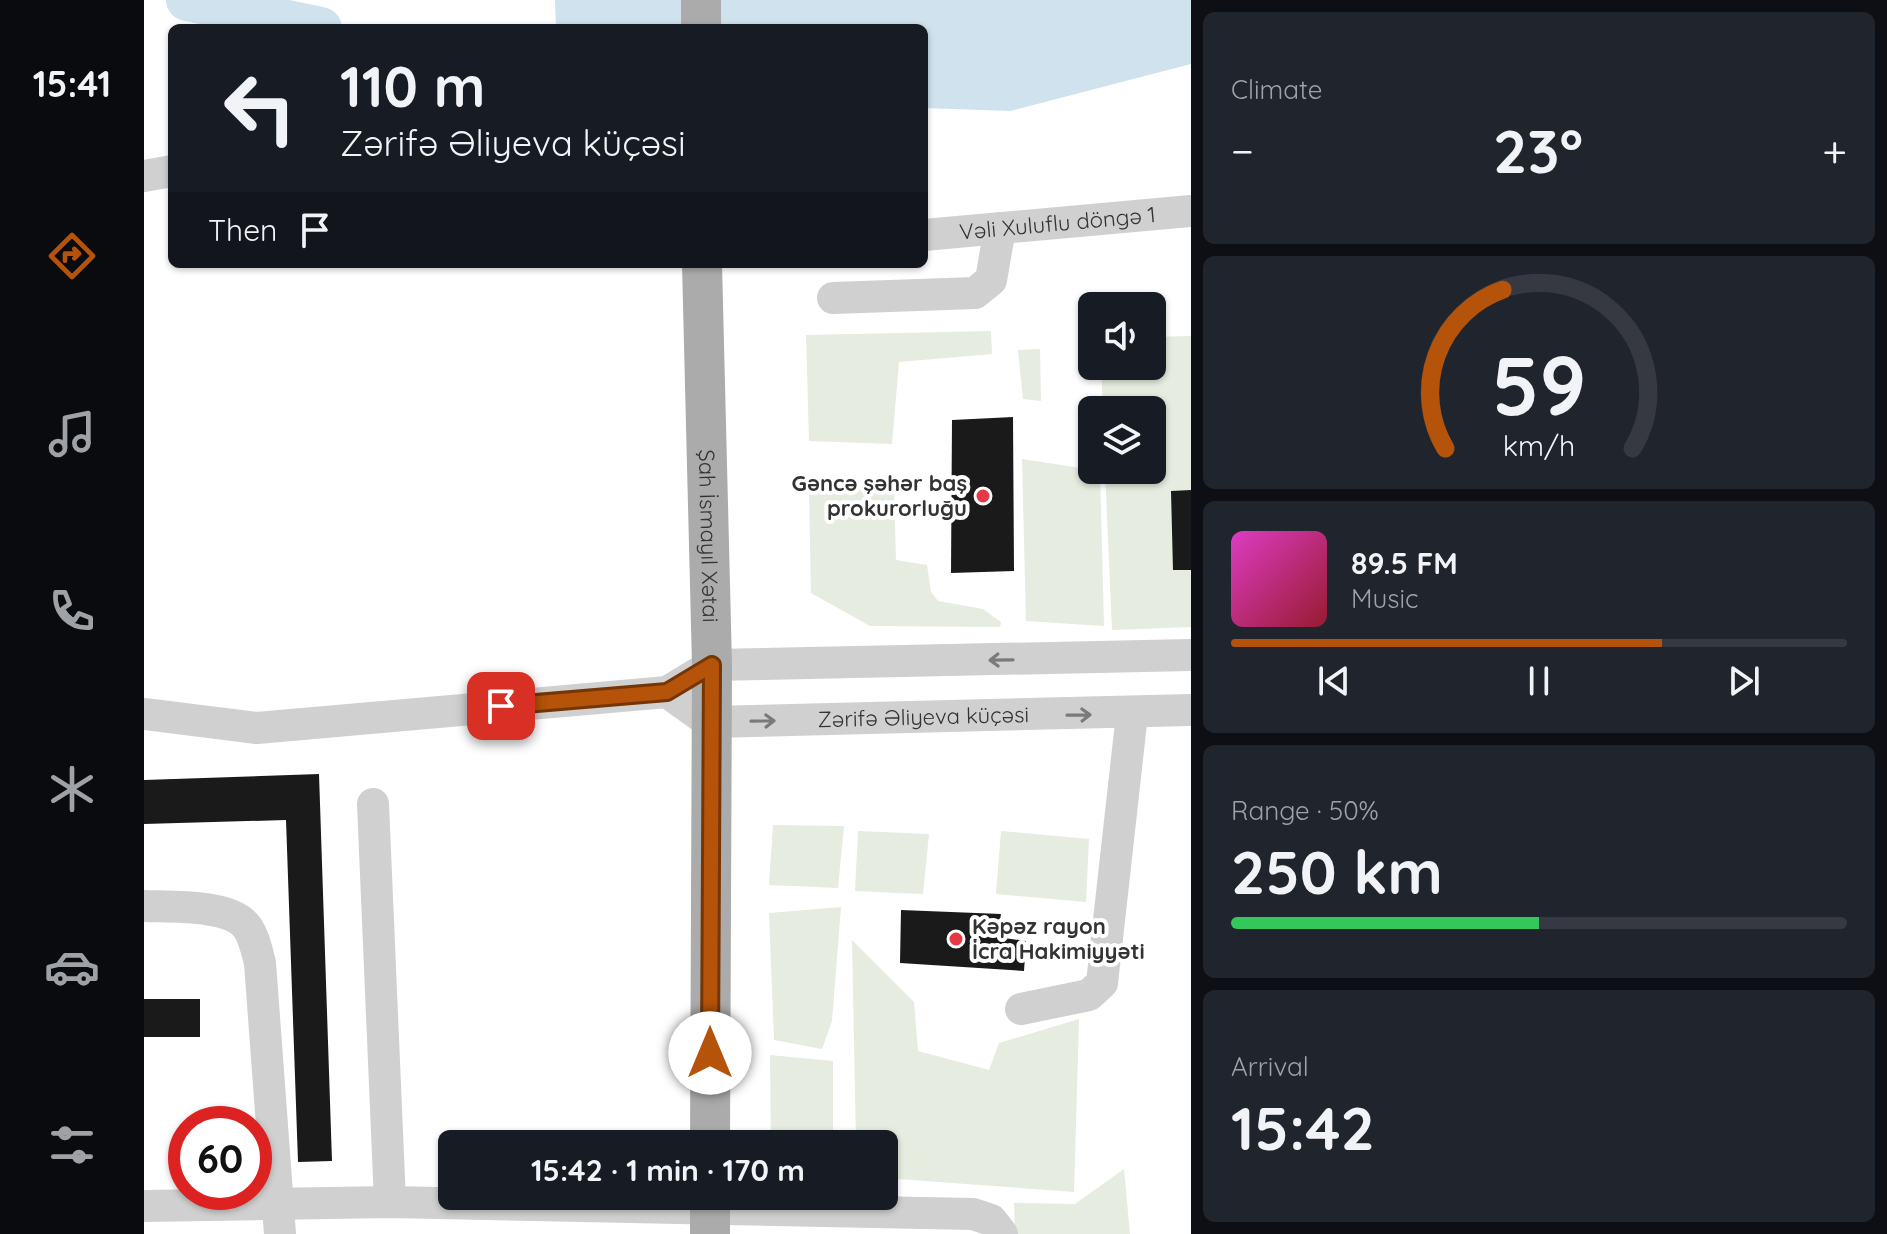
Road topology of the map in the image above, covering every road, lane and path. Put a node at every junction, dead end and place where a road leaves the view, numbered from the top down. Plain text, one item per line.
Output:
1 (701, 0) edge
2 (701, 24) edge
3 (168, 172) edge
4 (144, 176) edge
5 (1191, 211) edge
6 (1000, 228) junction
7 (928, 235) edge
8 (702, 268) edge
9 (833, 298) dead end
10 (1191, 655) edge
11 (712, 665) junction
12 (667, 692) junction
13 (1191, 710) edge
14 (144, 714) edge
15 (1132, 714) junction
16 (709, 722) junction
17 (373, 804) dead end
18 (144, 906) edge
19 (1021, 1009) dead end
20 (710, 1130) edge
21 (390, 1202) junction
22 (144, 1206) edge
23 (710, 1213) edge
24 (279, 1220) edge
25 (1002, 1234) edge

1 - 2 main road
3 - 4 street
5 - 6 street, Vəli Xuluflu döngə 1
6 - 7 street, Vəli Xuluflu döngə 1
6 - 9 street
8 - 11 main road, Şah İsmayıl Xətai
10 -> 11 street
11 - 12 street
11 - 16 main road, Şah İsmayıl Xətai
12 - 14 street
12 - 16 street
13 - 15 street, Zərifə Əliyeva küçəsi
16 -> 15 street, Zərifə Əliyeva küçəsi
15 - 19 street
16 - 20 main road, Şah İsmayıl Xətai
17 - 21 street
18 - 24 street
21 - 23 street
21 - 24 street
22 - 24 street
23 - 25 street

